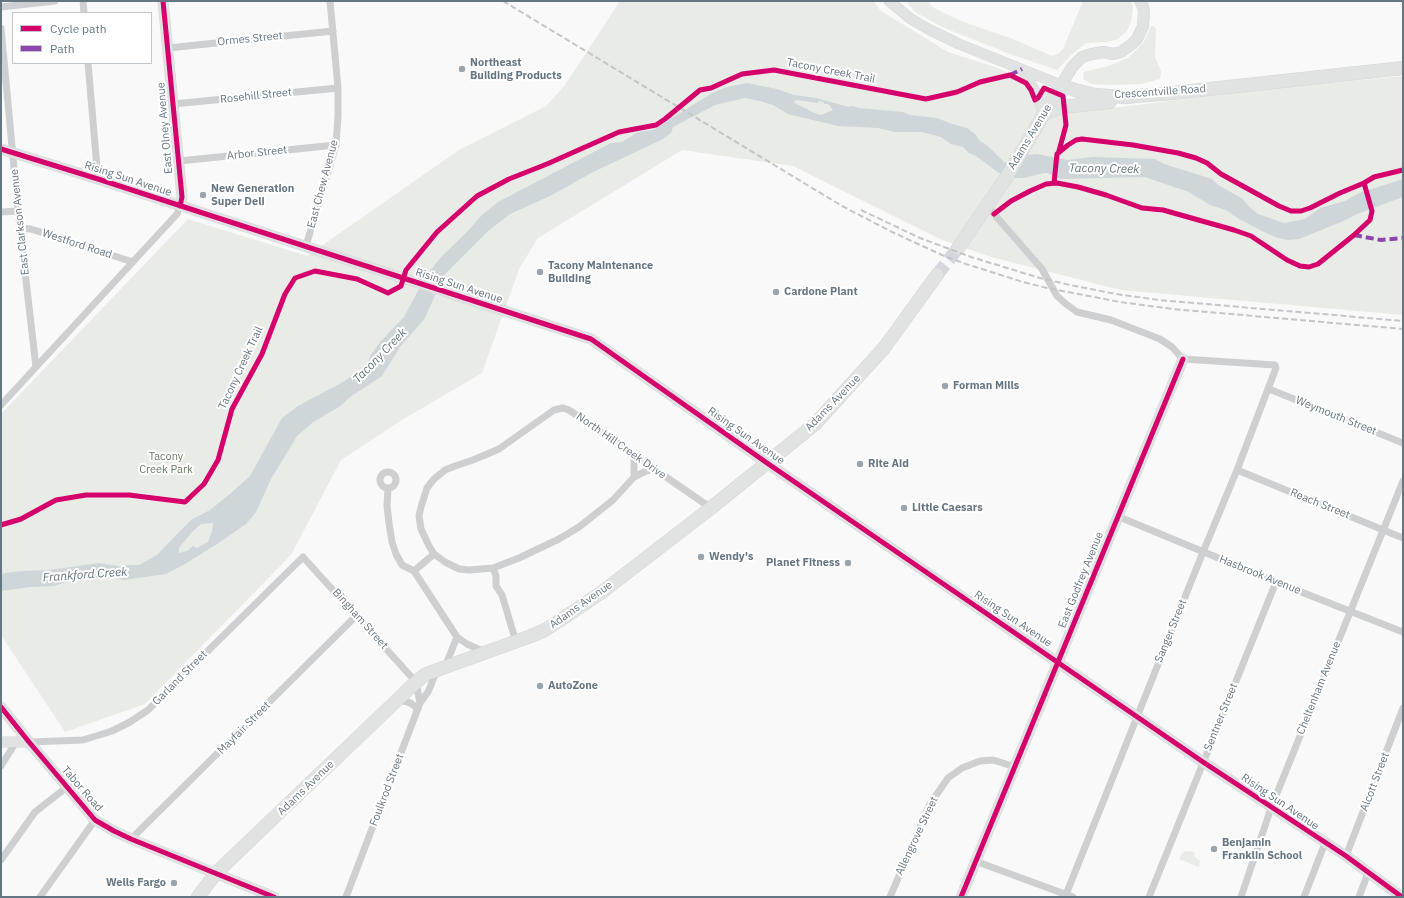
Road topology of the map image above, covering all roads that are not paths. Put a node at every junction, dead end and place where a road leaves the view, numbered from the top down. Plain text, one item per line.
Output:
1 (55, 1) edge
2 (83, 1) edge
3 (163, 1) edge
4 (330, 1) edge
5 (1140, 1) edge
6 (890, 2) edge
7 (1, 7) edge
8 (84, 12) edge
9 (1, 28) edge
10 (333, 31) junction
11 (168, 48) junction
12 (88, 64) edge
13 (1403, 68) edge
14 (1022, 69) junction
15 (1061, 85) junction
16 (338, 88) junction
17 (1172, 93) junction
18 (173, 104) junction
19 (1044, 114) junction
20 (336, 145) junction
21 (1, 149) edge
22 (13, 153) junction
23 (178, 160) junction
24 (98, 179) junction
25 (180, 206) junction
26 (987, 206) junction
27 (18, 211) junction
28 (1, 212) edge
29 (20, 228) junction
30 (306, 246) junction
31 (958, 248) tunnel mouth
32 (133, 262) junction
33 (937, 275) tunnel mouth
34 (1183, 359) junction
35 (36, 368) junction
36 (1269, 389) junction
37 (1, 405) edge
38 (1403, 443) edge
39 (634, 455) junction
40 (767, 464) junction
41 (655, 470) junction
42 (1237, 470) junction
43 (634, 477) junction
44 (1403, 481) edge
45 (388, 488) dead end
46 (711, 508) junction
47 (1118, 516) junction
48 (1382, 530) junction
49 (1403, 538) edge
50 (1203, 552) junction
51 (434, 554) junction
52 (303, 557) joint
53 (493, 568) junction
54 (414, 571) junction
55 (1276, 582) junction
56 (1350, 612) junction
57 (356, 616) junction
58 (1403, 632) edge
59 (457, 638) junction
60 (516, 642) junction
61 (487, 653) junction
62 (1058, 662) junction
63 (441, 669) junction
64 (416, 682) junction
65 (397, 700) junction
66 (419, 706) junction
67 (1, 707) edge
68 (1403, 708) edge
69 (1137, 716) junction
70 (1, 742) edge
71 (16, 742) junction
72 (29, 742) junction
73 (1203, 762) junction
74 (1, 766) edge
75 (1015, 767) junction
76 (67, 787) junction
77 (1271, 808) junction
78 (95, 820) junction
79 (131, 839) junction
80 (1324, 843) junction
81 (1346, 856) junction
82 (1, 860) edge
83 (975, 861) junction
84 (216, 873) junction
85 (1368, 873) junction
86 (1068, 896) edge
87 (40, 897) edge
88 (198, 897) edge
89 (274, 897) edge
90 (346, 897) edge
91 (890, 897) edge
92 (961, 897) edge
93 (1149, 897) edge
94 (1241, 897) edge
95 (1304, 897) edge
96 (1359, 897) edge
97 (1402, 897) edge

1 - 7 street
2 - 8 street
3 - 11 main road, East Olney Avenue
4 - 10 street, East Chew Avenue
5 - 15 main road
6 - 14 main road, Crescentville Road
9 - 22 street, East Clarkson Avenue
10 - 11 street, Ormes Street
10 - 16 street, East Chew Avenue
11 - 18 main road, East Olney Avenue
12 - 24 street
13 - 17 highway, Crescentville Road
14 - 15 main road, Crescentville Road
14 - 19 main road
15 - 17 highway, Crescentville Road
15 - 19 highway, Adams Avenue
16 - 18 street, Rosehill Street
16 - 20 street, East Chew Avenue
17 - 19 highway
18 - 23 main road, East Olney Avenue
19 - 26 highway, Adams Avenue
20 - 23 street, Arbor Street
20 - 30 street, East Chew Avenue
21 - 22 main road, Rising Sun Avenue
22 - 24 main road, Rising Sun Avenue
22 - 27 street, East Clarkson Avenue
23 - 25 main road, East Olney Avenue
24 - 25 main road, Rising Sun Avenue
25 - 30 main road, Rising Sun Avenue
25 - 32 street
26 - 31 highway, Adams Avenue
26 - 34 street
27 - 28 street
27 - 29 street, East Clarkson Avenue
29 - 32 street, Westford Road
29 - 35 street, East Clarkson Avenue
30 - 40 main road, Rising Sun Avenue
32 - 35 street
33 - 40 highway, Adams Avenue
34 - 36 street, Sanger Street
34 - 47 main road, East Godfrey Avenue
35 - 37 street
36 - 38 street, Weymouth Street
36 - 42 street, Sanger Street
39 - 41 street, North Hill Creek Drive
39 - 43 street
39 - 51 street, North Hill Creek Drive
40 - 46 highway, Adams Avenue
40 - 62 main road, Rising Sun Avenue
41 - 43 street
41 - 46 street, North Hill Creek Drive
42 - 48 street, Reach Street
42 - 50 street, Sanger Street
43 - 53 street
44 - 48 street, Cheltenham Avenue
45 - 54 street
46 - 60 highway, Adams Avenue
47 - 50 street, Hasbrook Avenue
47 - 62 main road, East Godfrey Avenue
48 - 49 street, Reach Street
48 - 56 street, Cheltenham Avenue
50 - 55 street, Hasbrook Avenue
50 - 69 street, Sanger Street
51 - 53 street
51 - 54 street
52 - 57 street, Bingham Street
52 - 72 street, Garland Street
53 - 60 street
54 - 59 street
55 - 56 street, Hasbrook Avenue
55 - 73 street, Sentner Street
56 - 58 street, Hasbrook Avenue
56 - 77 street, Cheltenham Avenue
57 - 64 street, Bingham Street
57 - 79 street, Mayfair Street
59 - 61 street
59 - 63 street, Foulkrod Street
60 - 61 highway, Adams Avenue
61 - 63 highway, Adams Avenue
62 - 69 main road, Rising Sun Avenue
62 - 75 main road, East Godfrey Avenue
63 - 64 highway, Adams Avenue
63 - 66 street, Foulkrod Street
64 - 65 highway, Adams Avenue
64 - 66 street
65 - 66 street
65 - 84 highway, Adams Avenue
66 - 90 street, Foulkrod Street
67 - 72 main road, Tabor Road
68 - 81 street, Alcott Street
69 - 73 main road, Rising Sun Avenue
69 - 86 street, Sanger Street
70 - 71 main road
71 - 72 main road
71 - 74 street
72 - 76 main road, Tabor Road
73 - 77 main road, Rising Sun Avenue
73 - 93 street, Sentner Street
75 - 83 main road, East Godfrey Avenue
75 - 91 street, Allengrove Street
76 - 78 main road, Tabor Road
76 - 82 street
77 - 80 main road, Rising Sun Avenue
77 - 94 street, Cheltenham Avenue
78 - 79 main road, Tabor Road
78 - 87 street
79 - 84 main road, Tabor Road
80 - 81 main road, Rising Sun Avenue
80 - 95 street
81 - 85 main road, Rising Sun Avenue
83 - 86 street
83 - 92 main road, East Godfrey Avenue
84 - 88 highway, Adams Avenue
84 - 89 main road, Tabor Road
85 - 96 street
85 - 97 main road, Rising Sun Avenue

